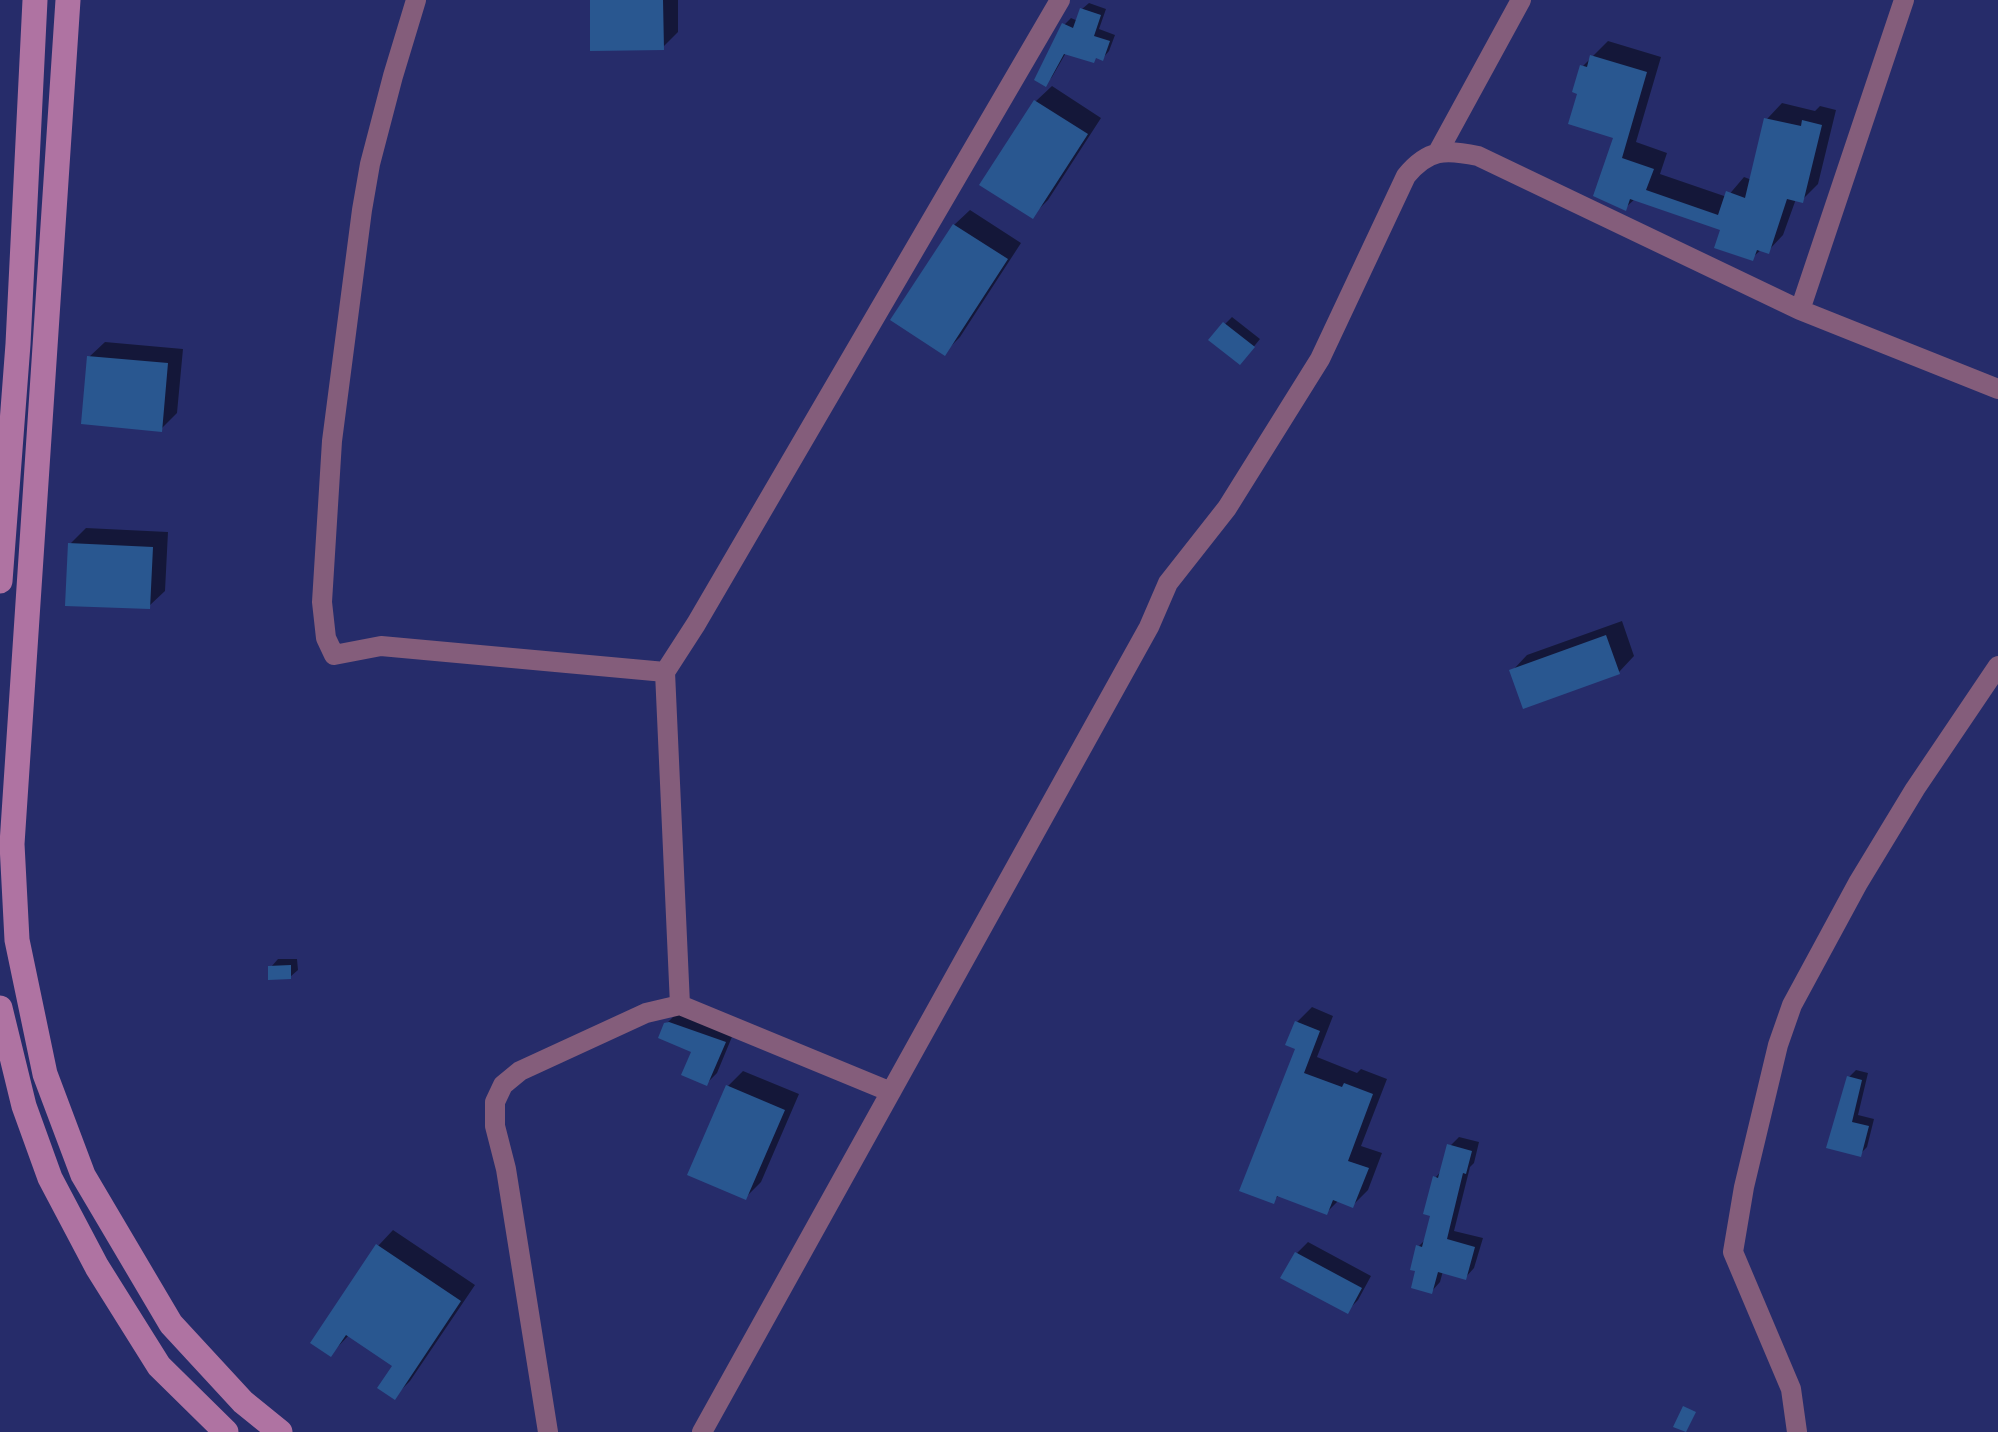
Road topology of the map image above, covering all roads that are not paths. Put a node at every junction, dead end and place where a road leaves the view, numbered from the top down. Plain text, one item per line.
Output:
1 (35, 0) edge
2 (68, 0) edge
3 (416, 0) edge
4 (1060, 0) edge
5 (1521, 0) edge
6 (1904, 0) edge
7 (1438, 152) junction
8 (1800, 310) junction
9 (1998, 389) edge
10 (0, 581) edge
11 (1998, 666) edge
12 (665, 672) junction
13 (680, 1005) junction
14 (0, 1008) edge
15 (891, 1092) junction
16 (226, 1432) edge
17 (280, 1432) edge
18 (548, 1432) edge
19 (702, 1432) edge
20 (1798, 1432) edge

1 - 10 main road
2 - 17 main road
3 - 12 street
4 - 12 street
5 - 7 street
6 - 8 street
7 - 8 street
7 - 15 street
8 - 9 street
11 - 20 street
12 - 13 street
13 - 15 street
13 - 18 street
14 - 16 main road
15 - 19 street

